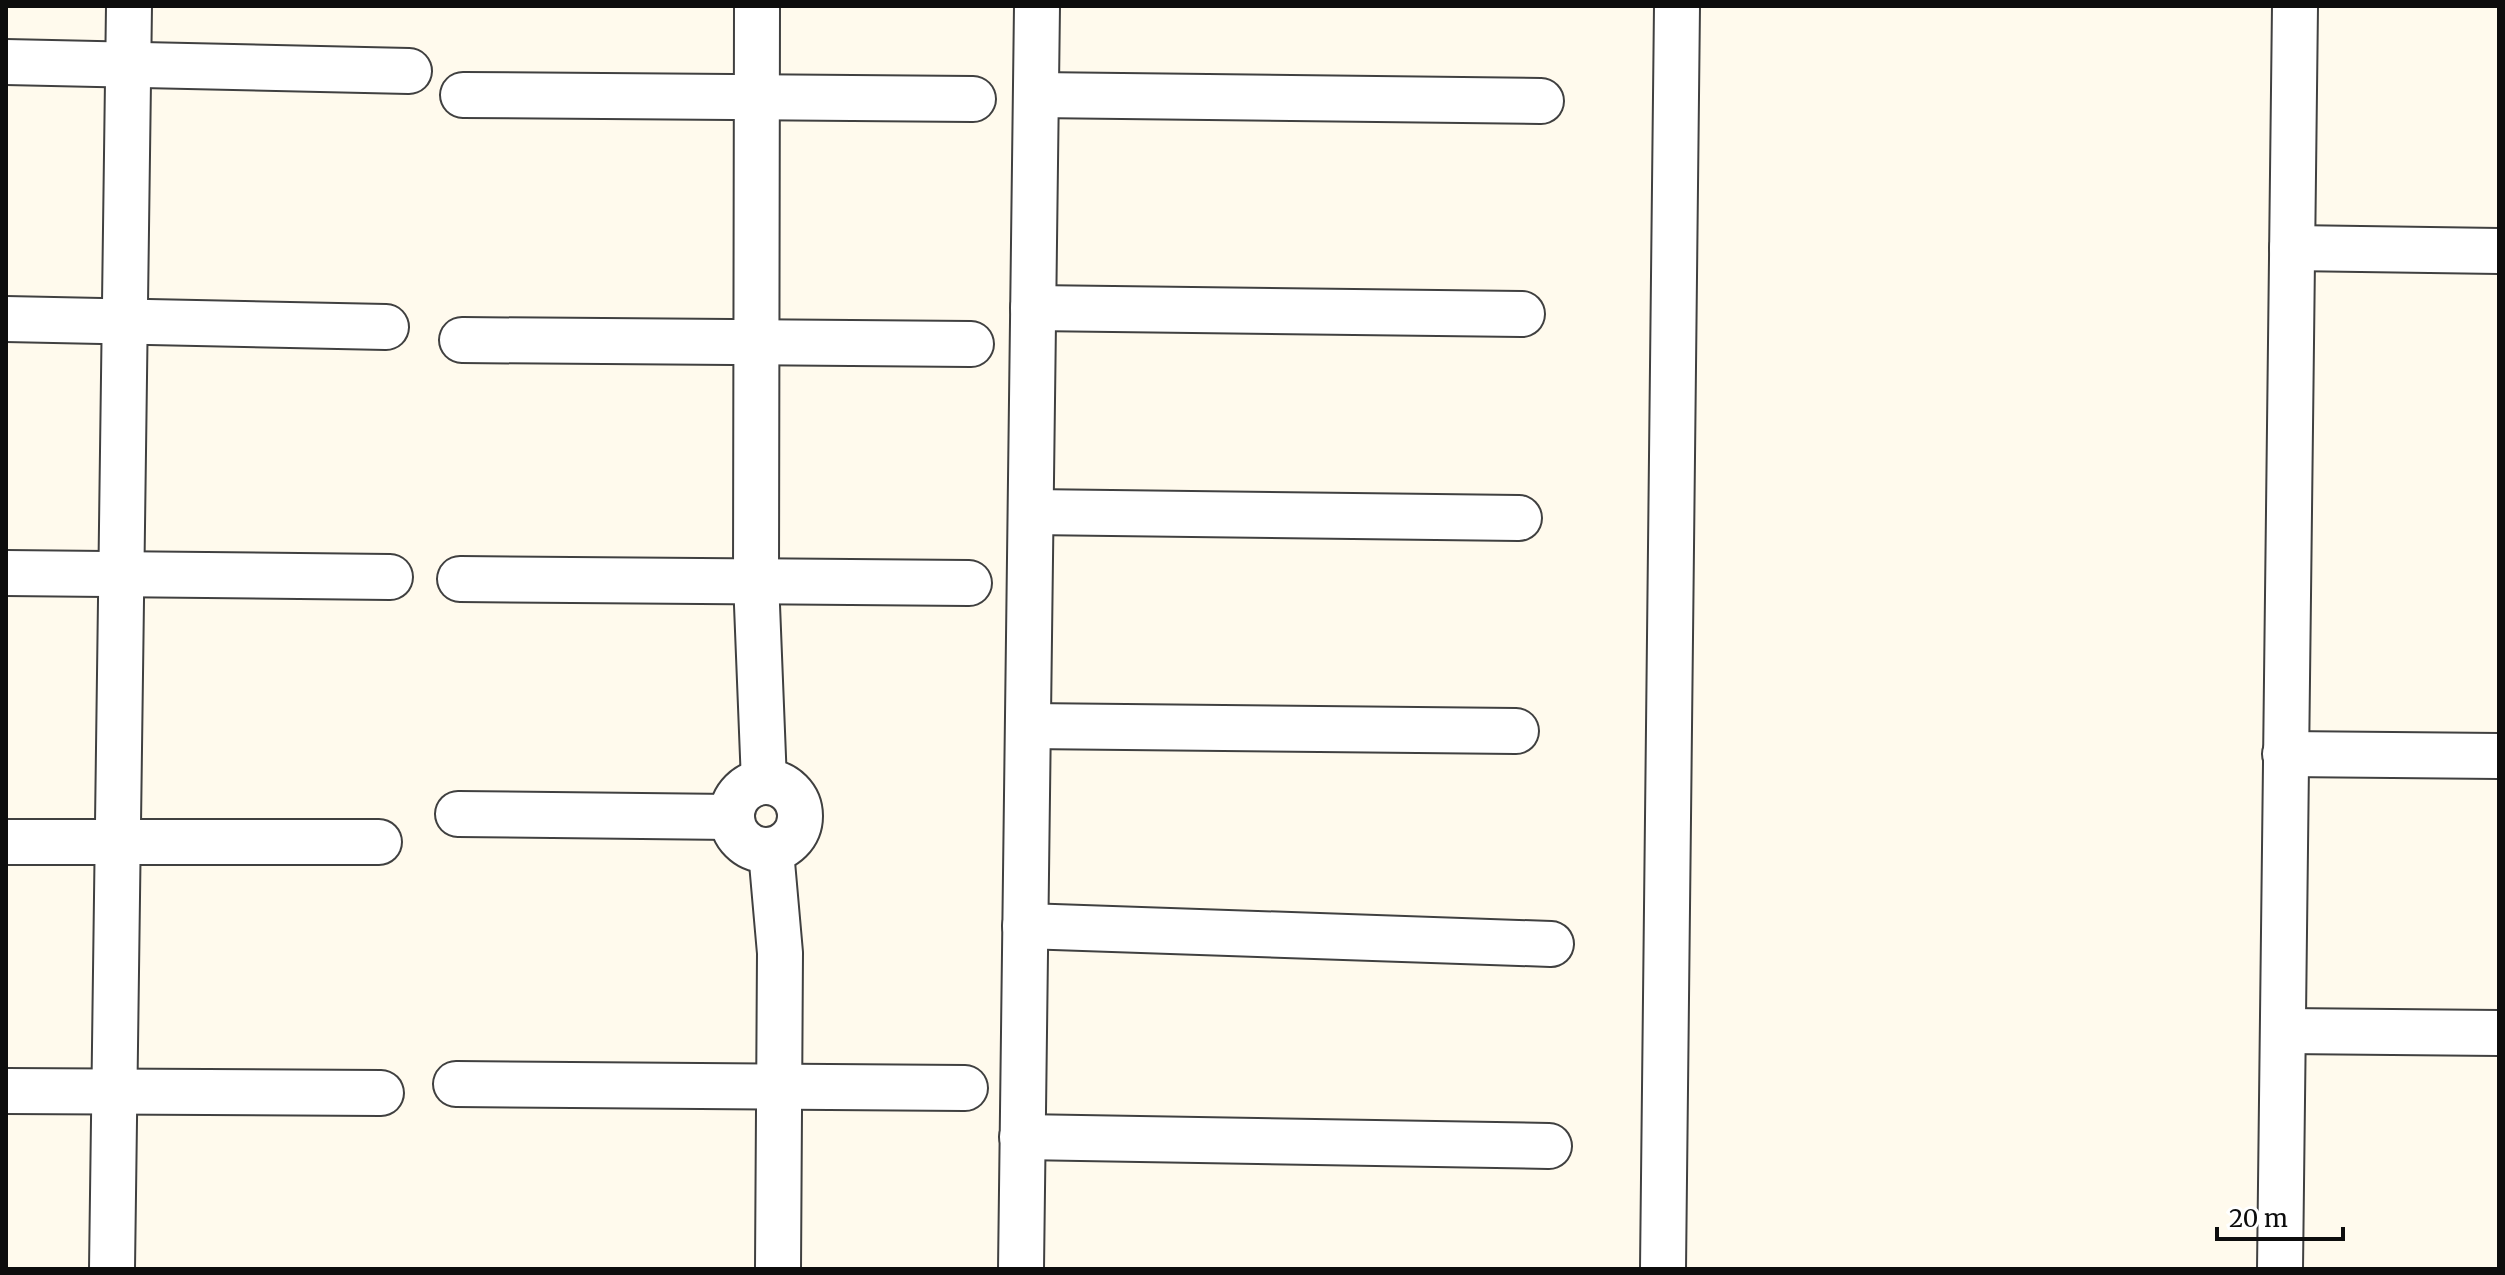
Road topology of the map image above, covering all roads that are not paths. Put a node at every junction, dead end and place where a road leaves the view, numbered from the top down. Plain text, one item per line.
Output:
1 (129, 6) edge
2 (757, 6) edge
3 (1037, 6) edge
4 (1677, 6) edge
5 (2295, 6) edge
6 (6, 62) edge
7 (128, 65) junction
8 (409, 71) dead end
9 (463, 95) dead end
10 (1036, 95) junction
11 (756, 97) junction
12 (973, 99) dead end
13 (1541, 101) dead end
14 (2292, 248) junction
15 (2499, 251) edge
16 (1033, 308) junction
17 (1522, 314) dead end
18 (6, 319) edge
19 (122, 322) junction
20 (386, 327) dead end
21 (462, 340) dead end
22 (754, 343) junction
23 (971, 344) dead end
24 (1031, 512) junction
25 (1519, 518) dead end
26 (6, 573) edge
27 (119, 575) junction
28 (390, 577) dead end
29 (460, 579) dead end
30 (756, 580) junction
31 (969, 583) dead end
32 (1028, 726) junction
33 (1516, 731) dead end
34 (2285, 754) junction
35 (2499, 756) edge
36 (764, 782) junction
37 (458, 814) dead end
38 (731, 817) junction
39 (6, 842) edge
40 (117, 842) junction
41 (379, 842) dead end
42 (771, 851) junction
43 (1025, 926) junction
44 (1551, 944) dead end
45 (2285, 1031) junction
46 (2499, 1033) edge
47 (456, 1084) dead end
48 (779, 1086) junction
49 (965, 1088) dead end
50 (6, 1091) edge
51 (114, 1092) junction
52 (381, 1093) dead end
53 (1022, 1137) junction
54 (1549, 1146) dead end
55 (112, 1269) edge
56 (778, 1269) edge
57 (1021, 1269) edge
58 (1663, 1269) edge
59 (2280, 1269) edge

1 - 7 street
2 - 11 street
3 - 10 street
4 - 58 street
5 - 14 street
6 - 7 street
7 - 8 street
7 - 19 street
9 - 11 street
10 - 13 street
10 - 16 street
11 - 12 street
11 - 22 street
14 - 15 street
14 - 34 street
16 - 17 street
16 - 24 street
18 - 19 street
19 - 20 street
19 - 27 street
21 - 22 street
22 - 23 street
22 - 30 street
24 - 25 street
24 - 32 street
26 - 27 street
27 - 28 street
27 - 40 street
29 - 30 street
30 - 31 street
30 - 36 street
32 - 33 street
32 - 43 street
34 - 35 street
34 - 45 street
36 - 38 street
36 - 42 street
37 - 38 street
38 - 42 street
39 - 40 street
40 - 41 street
40 - 51 street
42 - 48 street
43 - 44 street
43 - 53 street
45 - 46 street
45 - 59 street
47 - 48 street
48 - 49 street
48 - 56 street
50 - 51 street
51 - 52 street
51 - 55 street
53 - 54 street
53 - 57 street

